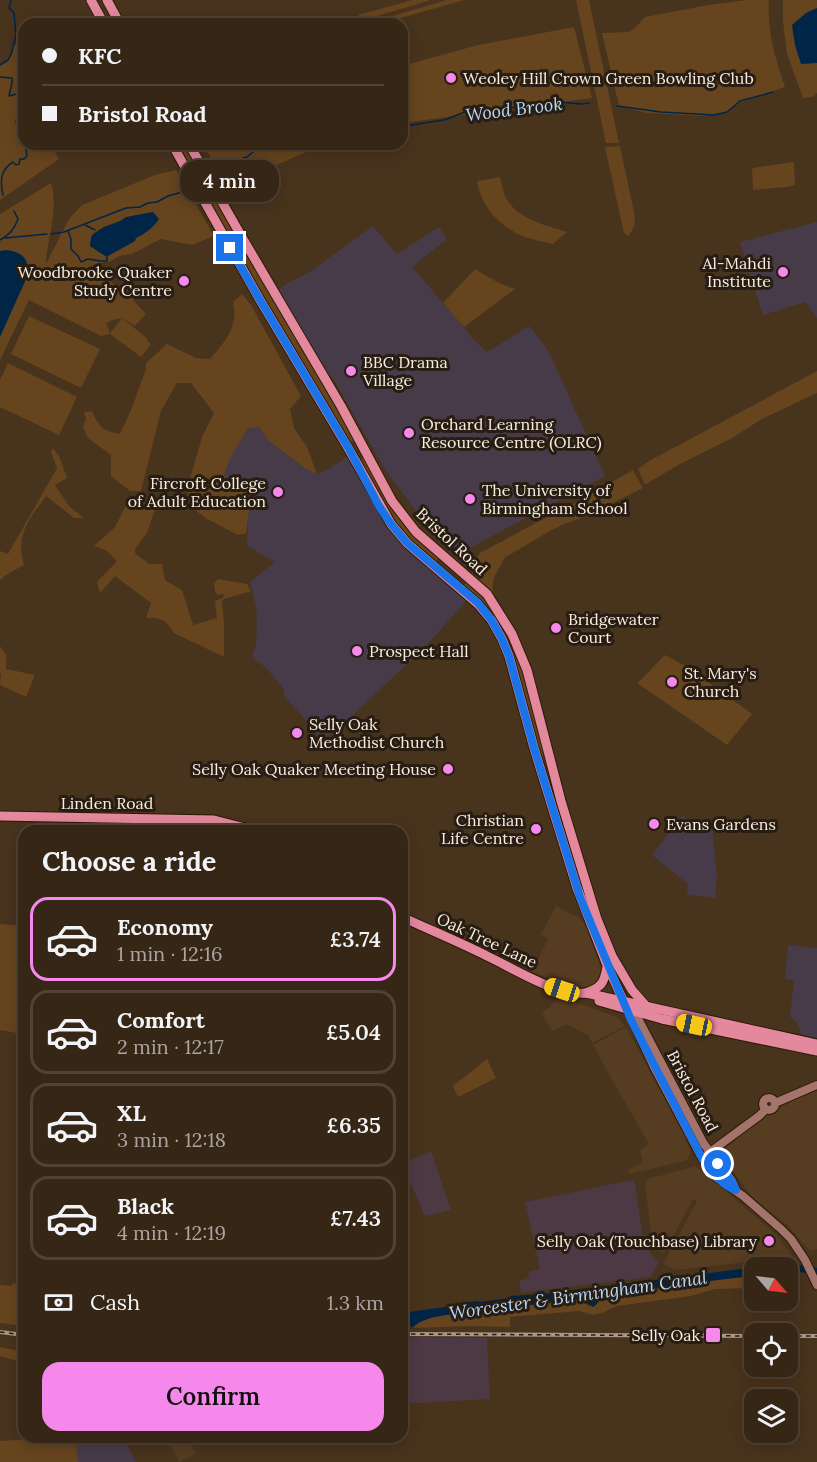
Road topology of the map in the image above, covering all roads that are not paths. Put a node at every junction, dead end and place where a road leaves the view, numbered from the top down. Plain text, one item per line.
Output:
1 (91, 0) edge
2 (107, 0) edge
3 (101, 18) edge
4 (117, 18) edge
5 (175, 150) edge
6 (192, 150) edge
7 (240, 235) junction
8 (230, 246) junction
9 (249, 249) junction
10 (360, 441) junction
11 (347, 446) junction
12 (367, 453) junction
13 (356, 462) junction
14 (443, 556) junction
15 (452, 563) junction
16 (432, 564) junction
17 (445, 575) junction
18 (467, 576) junction
19 (458, 586) junction
20 (549, 758) junction
21 (555, 778) junction
22 (548, 792) junction
23 (0, 816) edge
24 (556, 818) junction
25 (233, 825) edge
26 (408, 920) edge
27 (610, 960) junction
28 (583, 994) junction
29 (628, 1006) junction
30 (646, 1006) junction
31 (817, 1044) edge
32 (817, 1051) edge
33 (817, 1084) edge
34 (709, 1152) junction
35 (702, 1158) junction
36 (736, 1190) junction
37 (817, 1285) edge

1 - 3 highway
2 - 4 highway
5 - 8 highway, Bristol Road
6 - 7 highway, Bristol Road
7 - 8 highway
7 - 9 highway, Bristol Road
8 - 9 highway
8 - 11 highway, Bristol Road
9 - 10 highway, Bristol Road
10 - 11 highway
10 - 12 highway, Bristol Road
11 - 13 highway, Bristol Road
12 - 13 highway
12 - 14 highway, Bristol Road
13 - 16 highway, Bristol Road
14 - 15 highway, Bristol Road
14 - 16 highway
15 - 17 highway
15 - 18 highway, Bristol Road
16 - 17 highway, Bristol Road
17 - 19 highway, Bristol Road
18 - 19 highway
18 - 20 highway, Bristol Road
19 - 22 highway, Bristol Road
20 - 21 highway, Bristol Road
20 - 22 highway
21 - 24 highway
21 - 27 highway, Bristol Road
22 - 24 highway, Bristol Road
23 - 25 highway, Linden Road
24 - 27 highway, Bristol Road
26 - 28 highway, Oak Tree Lane
27 - 28 highway
27 - 29 highway, Bristol Road
27 - 30 highway
28 - 29 highway, Oak Tree Lane
29 - 30 highway
29 - 32 highway
29 - 34 main road, Bristol Road
29 - 35 main road, Bristol Road
30 - 31 highway
33 - 34 main road
34 - 35 main road
34 - 36 main road, Bristol Road
35 - 36 main road, Bristol Road
36 - 37 main road, Bristol Road

